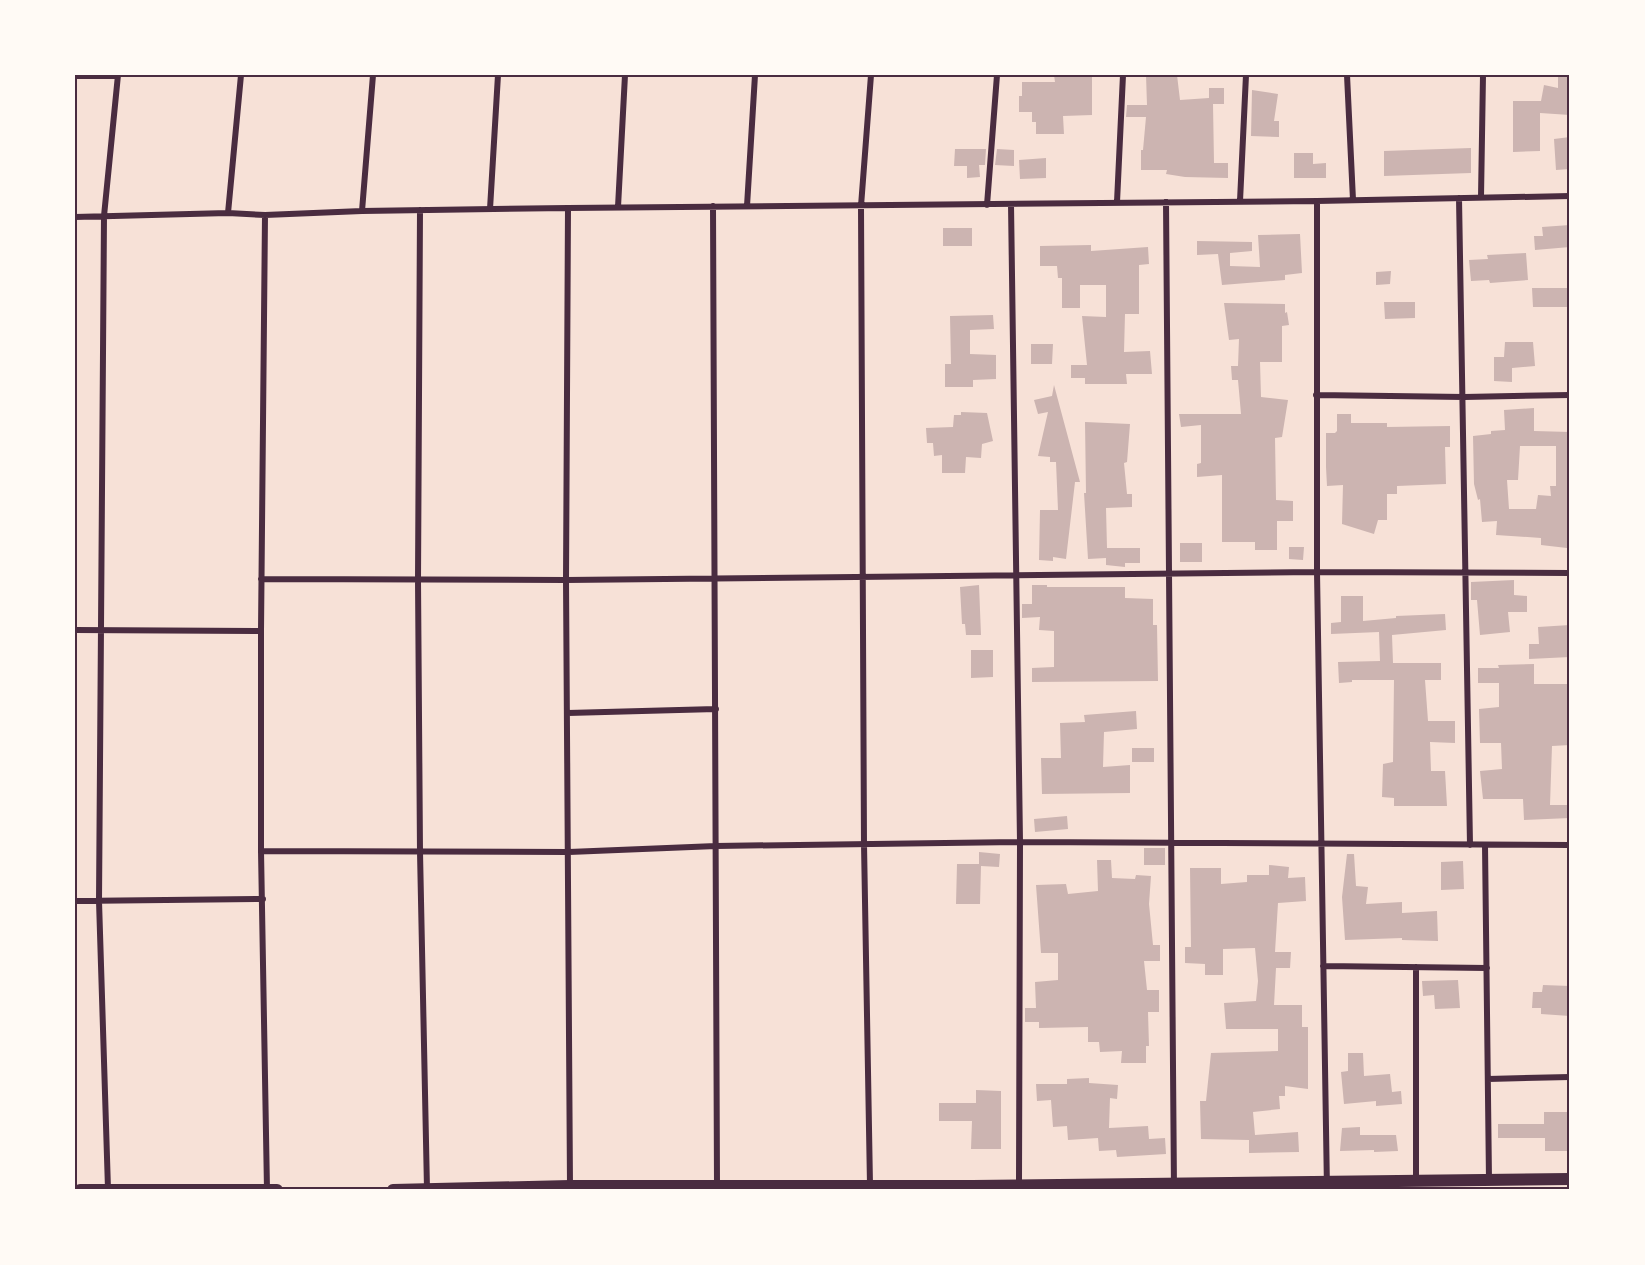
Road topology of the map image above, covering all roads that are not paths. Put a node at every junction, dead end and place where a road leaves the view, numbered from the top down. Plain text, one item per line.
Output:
1 (242, 75) edge
2 (373, 75) edge
3 (498, 75) edge
4 (625, 75) edge
5 (755, 75) edge
6 (872, 75) edge
7 (996, 75) edge
8 (1123, 75) edge
9 (1246, 75) edge
10 (1347, 75) edge
11 (1483, 75) edge
12 (75, 76) edge
13 (118, 76) edge
14 (1570, 196) edge
15 (1480, 197) junction
16 (1459, 198) junction
17 (1353, 200) junction
18 (1240, 201) junction
19 (1317, 201) junction
20 (1117, 202) junction
21 (1166, 202) junction
22 (1011, 204) junction
23 (987, 205) junction
24 (713, 206) junction
25 (747, 206) junction
26 (861, 206) junction
27 (568, 207) junction
28 (618, 207) junction
29 (490, 209) junction
30 (420, 210) junction
31 (362, 211) junction
32 (228, 213) junction
33 (264, 215) junction
34 (104, 216) junction
35 (75, 217) edge
36 (1316, 395) junction
37 (1570, 395) edge
38 (1464, 397) junction
39 (1317, 572) junction
40 (1465, 572) junction
41 (1169, 573) junction
42 (1570, 573) edge
43 (1016, 575) junction
44 (863, 577) junction
45 (261, 579) junction
46 (716, 579) junction
47 (418, 580) junction
48 (566, 580) junction
49 (75, 630) edge
50 (102, 630) junction
51 (261, 631) junction
52 (716, 709) junction
53 (568, 713) junction
54 (1020, 842) junction
55 (1172, 842) junction
56 (864, 844) junction
57 (1320, 844) junction
58 (1470, 845) junction
59 (1485, 845) junction
60 (1570, 845) edge
61 (716, 846) junction
62 (261, 851) junction
63 (420, 852) junction
64 (569, 852) junction
65 (262, 899) junction
66 (75, 901) edge
67 (99, 901) junction
68 (1323, 966) junction
69 (1416, 967) junction
70 (1487, 968) junction
71 (1570, 1077) edge
72 (1488, 1078) junction
73 (1570, 1179) edge
74 (1416, 1180) junction
75 (1489, 1180) junction
76 (1019, 1184) junction
77 (717, 1185) junction
78 (870, 1185) junction
79 (1280, 1185) edge
80 (1327, 1185) edge
81 (1462, 1185) edge
82 (570, 1186) junction
83 (1174, 1186) edge
84 (108, 1189) edge
85 (427, 1189) edge
86 (80, 1190) edge
87 (218, 1190) edge
88 (267, 1190) edge
89 (277, 1190) edge
90 (393, 1190) edge

1 - 32 street
2 - 31 street
3 - 29 street
4 - 28 street
5 - 25 street
6 - 26 street
7 - 23 street
8 - 20 street
9 - 18 street
10 - 17 street
11 - 15 street
12 - 13 street
13 - 34 street
14 - 15 street
15 - 16 street
16 - 17 street
16 - 38 street
17 - 19 street
18 - 19 street
18 - 21 street
19 - 36 street
20 - 21 street
20 - 22 street
21 - 41 street
22 - 23 street
22 - 43 street
23 - 26 street
24 - 25 street
24 - 28 street
24 - 46 street
25 - 26 street
26 - 44 street
27 - 28 street
27 - 29 street
27 - 48 street
29 - 30 street
30 - 31 street
30 - 47 street
31 - 33 street
32 - 33 street
32 - 34 street
33 - 45 street
34 - 35 street
34 - 50 street
36 - 38 street
36 - 39 street
37 - 38 street
38 - 40 street
39 - 40 street
39 - 41 street
39 - 57 street
40 - 42 street
40 - 58 street
41 - 43 street
41 - 55 street
43 - 44 street
43 - 54 street
44 - 46 street
44 - 56 street
45 - 47 street
45 - 51 street
46 - 48 street
46 - 52 street
47 - 48 street
47 - 63 street
48 - 53 street
49 - 50 street
50 - 51 street
50 - 67 street
51 - 62 street
52 - 53 street
52 - 61 street
53 - 64 street
54 - 55 street
54 - 56 street
54 - 76 street
55 - 57 street
55 - 83 street
56 - 61 street
56 - 78 street
57 - 58 street
57 - 68 street
58 - 59 street
59 - 60 street
59 - 70 street
61 - 64 street
61 - 77 street
62 - 63 street
62 - 65 street
63 - 64 street
63 - 85 street
64 - 82 street
65 - 67 street
65 - 88 street
66 - 67 street
67 - 84 street
68 - 69 street
68 - 80 street
69 - 70 street
69 - 74 street
70 - 72 street
71 - 72 street
72 - 75 street
73 - 75 main road
74 - 80 main road
74 - 81 main road
75 - 81 main road
76 - 78 main road
76 - 83 main road
77 - 78 main road
77 - 82 main road
79 - 80 main road
79 - 83 main road
82 - 85 main road
84 - 86 main road
84 - 87 main road
85 - 90 main road
87 - 88 main road
88 - 89 main road

